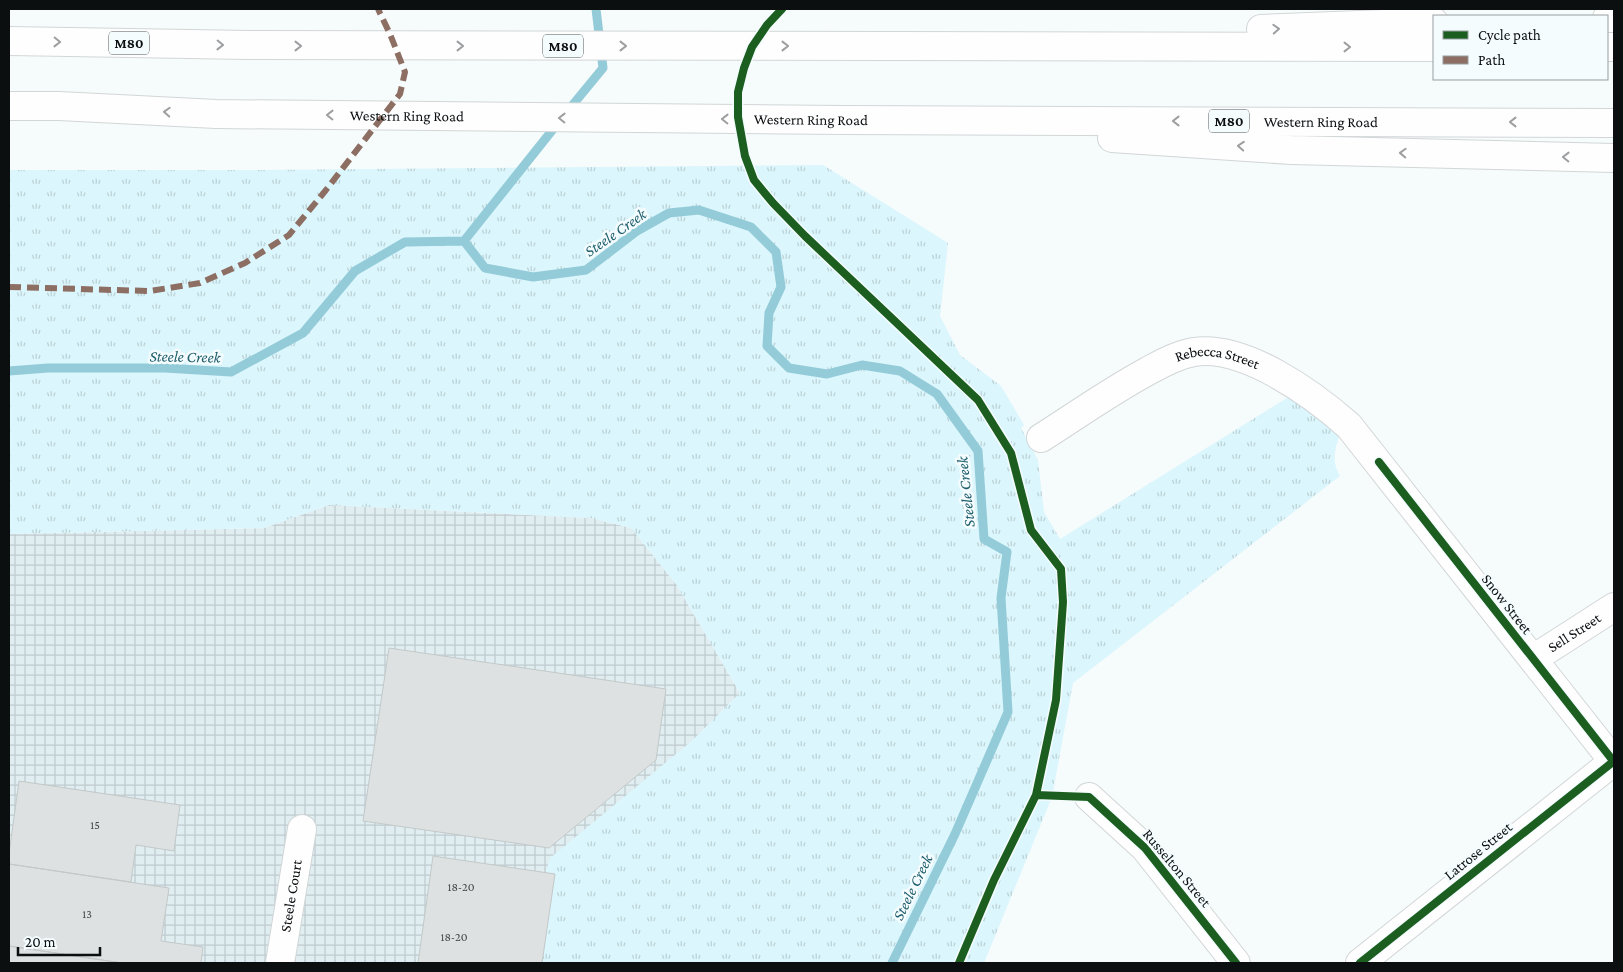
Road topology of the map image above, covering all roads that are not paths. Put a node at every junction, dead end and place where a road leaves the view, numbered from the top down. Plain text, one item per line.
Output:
1 (1433, 22) edge
2 (9, 41) edge
3 (878, 47) junction
4 (1433, 47) edge
5 (9, 106) edge
6 (844, 120) junction
7 (1614, 123) edge
8 (1614, 158) edge
9 (1042, 438) dead end
10 (1378, 462) joint
11 (1614, 607) edge
12 (1533, 659) junction
13 (1614, 761) edge
14 (1089, 797) dead end
15 (302, 829) dead end
16 (280, 963) edge
17 (1236, 963) edge
18 (1360, 963) edge

3 -> 1 main road
2 -> 3 main road, M80
3 -> 4 main road, M80
6 -> 5 main road, Western Ring Road / M80
7 -> 6 main road, Western Ring Road / M80
8 -> 6 main road
9 - 10 main road, Rebecca Street
10 - 12 main road, Snow Street
11 - 12 main road, Sell Street
12 - 13 main road, Snow Street
13 - 18 main road, Latrose Street
14 - 17 main road, Russelton Street
15 - 16 main road, Steele Court

